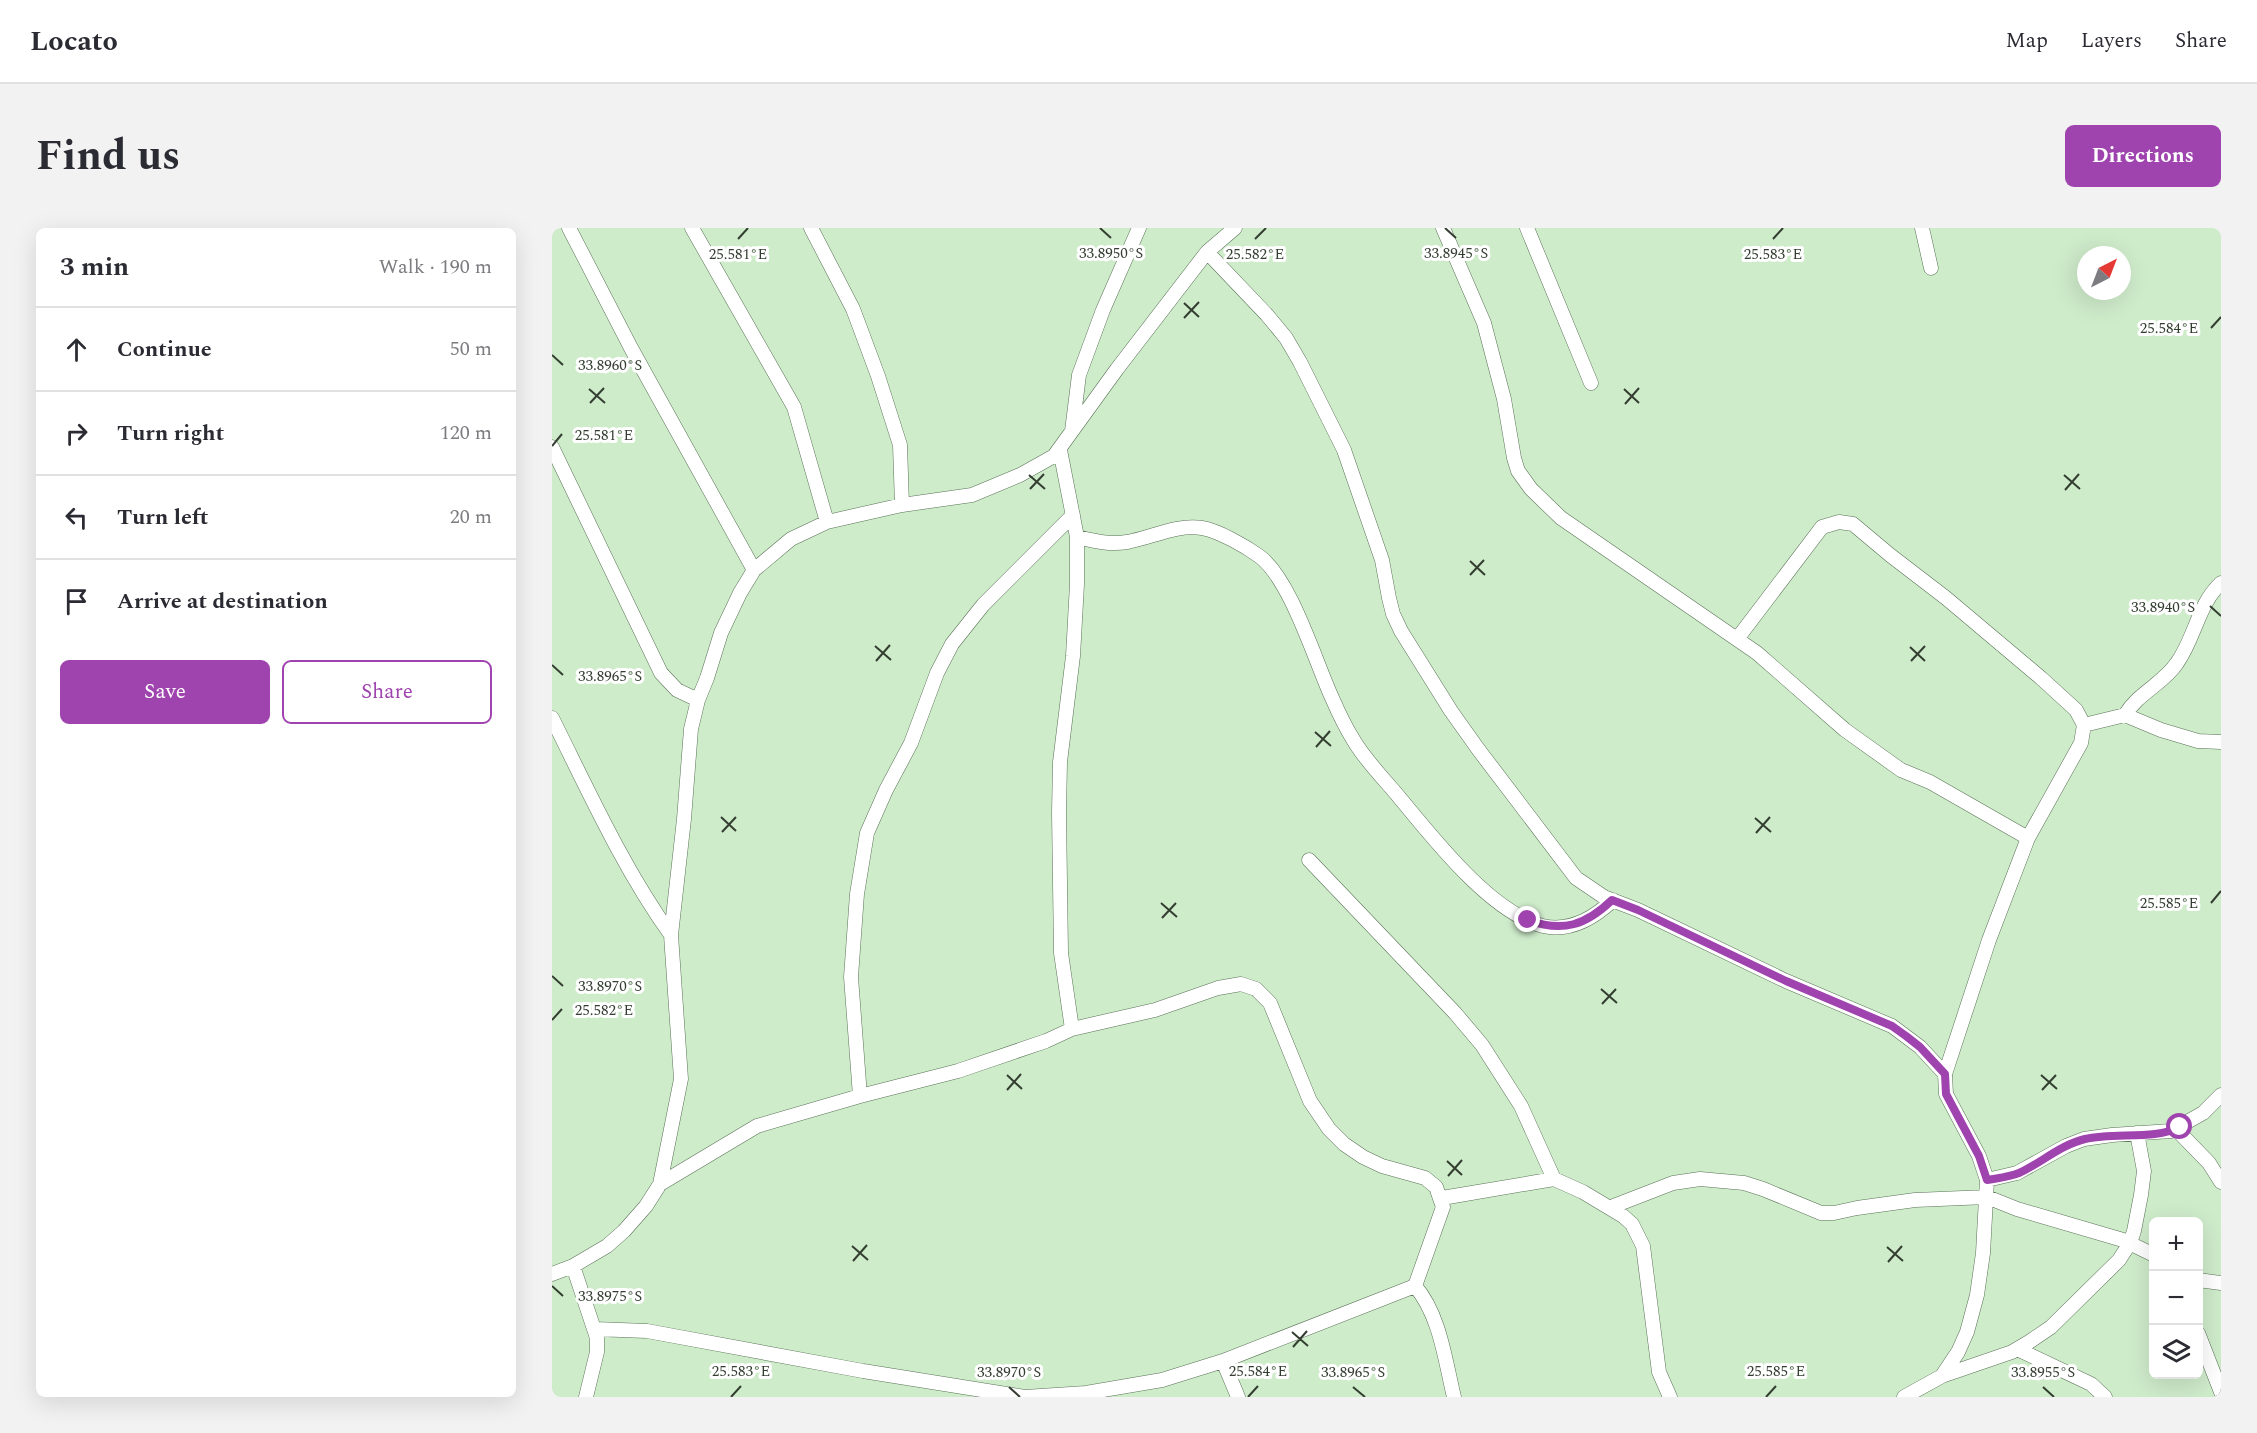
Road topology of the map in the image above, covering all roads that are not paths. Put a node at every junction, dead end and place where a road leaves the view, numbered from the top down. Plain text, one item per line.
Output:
1 (569, 228) edge
2 (692, 228) edge
3 (811, 228) edge
4 (1139, 228) edge
5 (1235, 228) edge
6 (1443, 228) edge
7 (1527, 228) edge
8 (1922, 228) edge
9 (1207, 252) junction
10 (1931, 268) dead end
11 (1591, 383) dead end
12 (1071, 433) junction
13 (552, 447) edge
14 (1060, 450) junction
15 (902, 505) junction
16 (1073, 515) junction
17 (827, 522) junction
18 (1077, 537) junction
19 (754, 570) junction
20 (2221, 583) edge
21 (1737, 639) junction
22 (698, 700) junction
23 (2125, 715) junction
24 (552, 718) edge
25 (2084, 725) junction
26 (2221, 742) edge
27 (2028, 838) junction
28 (1309, 860) dead end
29 (1612, 900) junction
30 (671, 935) junction
31 (1072, 1029) junction
32 (1945, 1074) junction
33 (2221, 1095) edge
34 (860, 1096) junction
35 (2176, 1129) junction
36 (2137, 1133) junction
37 (1554, 1179) junction
38 (1987, 1180) junction
39 (2221, 1182) edge
40 (660, 1184) junction
41 (1987, 1197) junction
42 (1442, 1198) junction
43 (1611, 1207) junction
44 (2130, 1243) junction
45 (2149, 1252) edge
46 (573, 1266) junction
47 (552, 1274) edge
48 (2203, 1281) edge
49 (2221, 1283) edge
50 (1415, 1286) junction
51 (594, 1329) junction
52 (2203, 1344) edge
53 (2017, 1349) junction
54 (1223, 1361) junction
55 (1942, 1376) junction
56 (2221, 1392) edge
57 (586, 1397) edge
58 (1025, 1397) edge
59 (1239, 1397) edge
60 (1454, 1397) edge
61 (1670, 1397) edge
62 (1904, 1397) edge
63 (2105, 1397) edge

1 - 19 lane
2 - 17 lane
3 - 15 lane
4 - 12 lane
5 - 9 lane
6 - 21 lane
7 - 11 lane
8 - 10 lane
9 - 12 lane
9 - 29 lane
12 - 14 lane
13 - 22 lane
14 - 15 lane
14 - 16 lane
15 - 17 lane
16 - 18 lane
16 - 34 lane
17 - 19 lane
18 - 29 lane
18 - 31 lane
19 - 22 lane
20 - 23 lane
21 - 25 lane
21 - 27 lane
22 - 30 lane
23 - 25 lane
23 - 26 lane
24 - 30 lane
25 - 27 lane
27 - 32 lane
28 - 37 lane
29 - 32 lane
30 - 40 lane
31 - 34 lane
31 - 42 lane
32 - 38 lane
33 - 35 lane
34 - 40 lane
35 - 36 lane
35 - 39 lane
36 - 38 lane
36 - 44 lane
37 - 42 lane
37 - 43 lane
38 - 41 lane
40 - 46 lane
41 - 43 lane
41 - 44 lane
41 - 55 lane
42 - 50 lane
43 - 61 lane
44 - 45 lane
44 - 53 lane
46 - 47 lane
46 - 51 lane
48 - 49 lane
50 - 54 lane
50 - 60 lane
51 - 57 lane
51 - 58 lane
52 - 56 lane
53 - 55 lane
53 - 63 lane
54 - 58 lane
54 - 59 lane
55 - 62 lane

